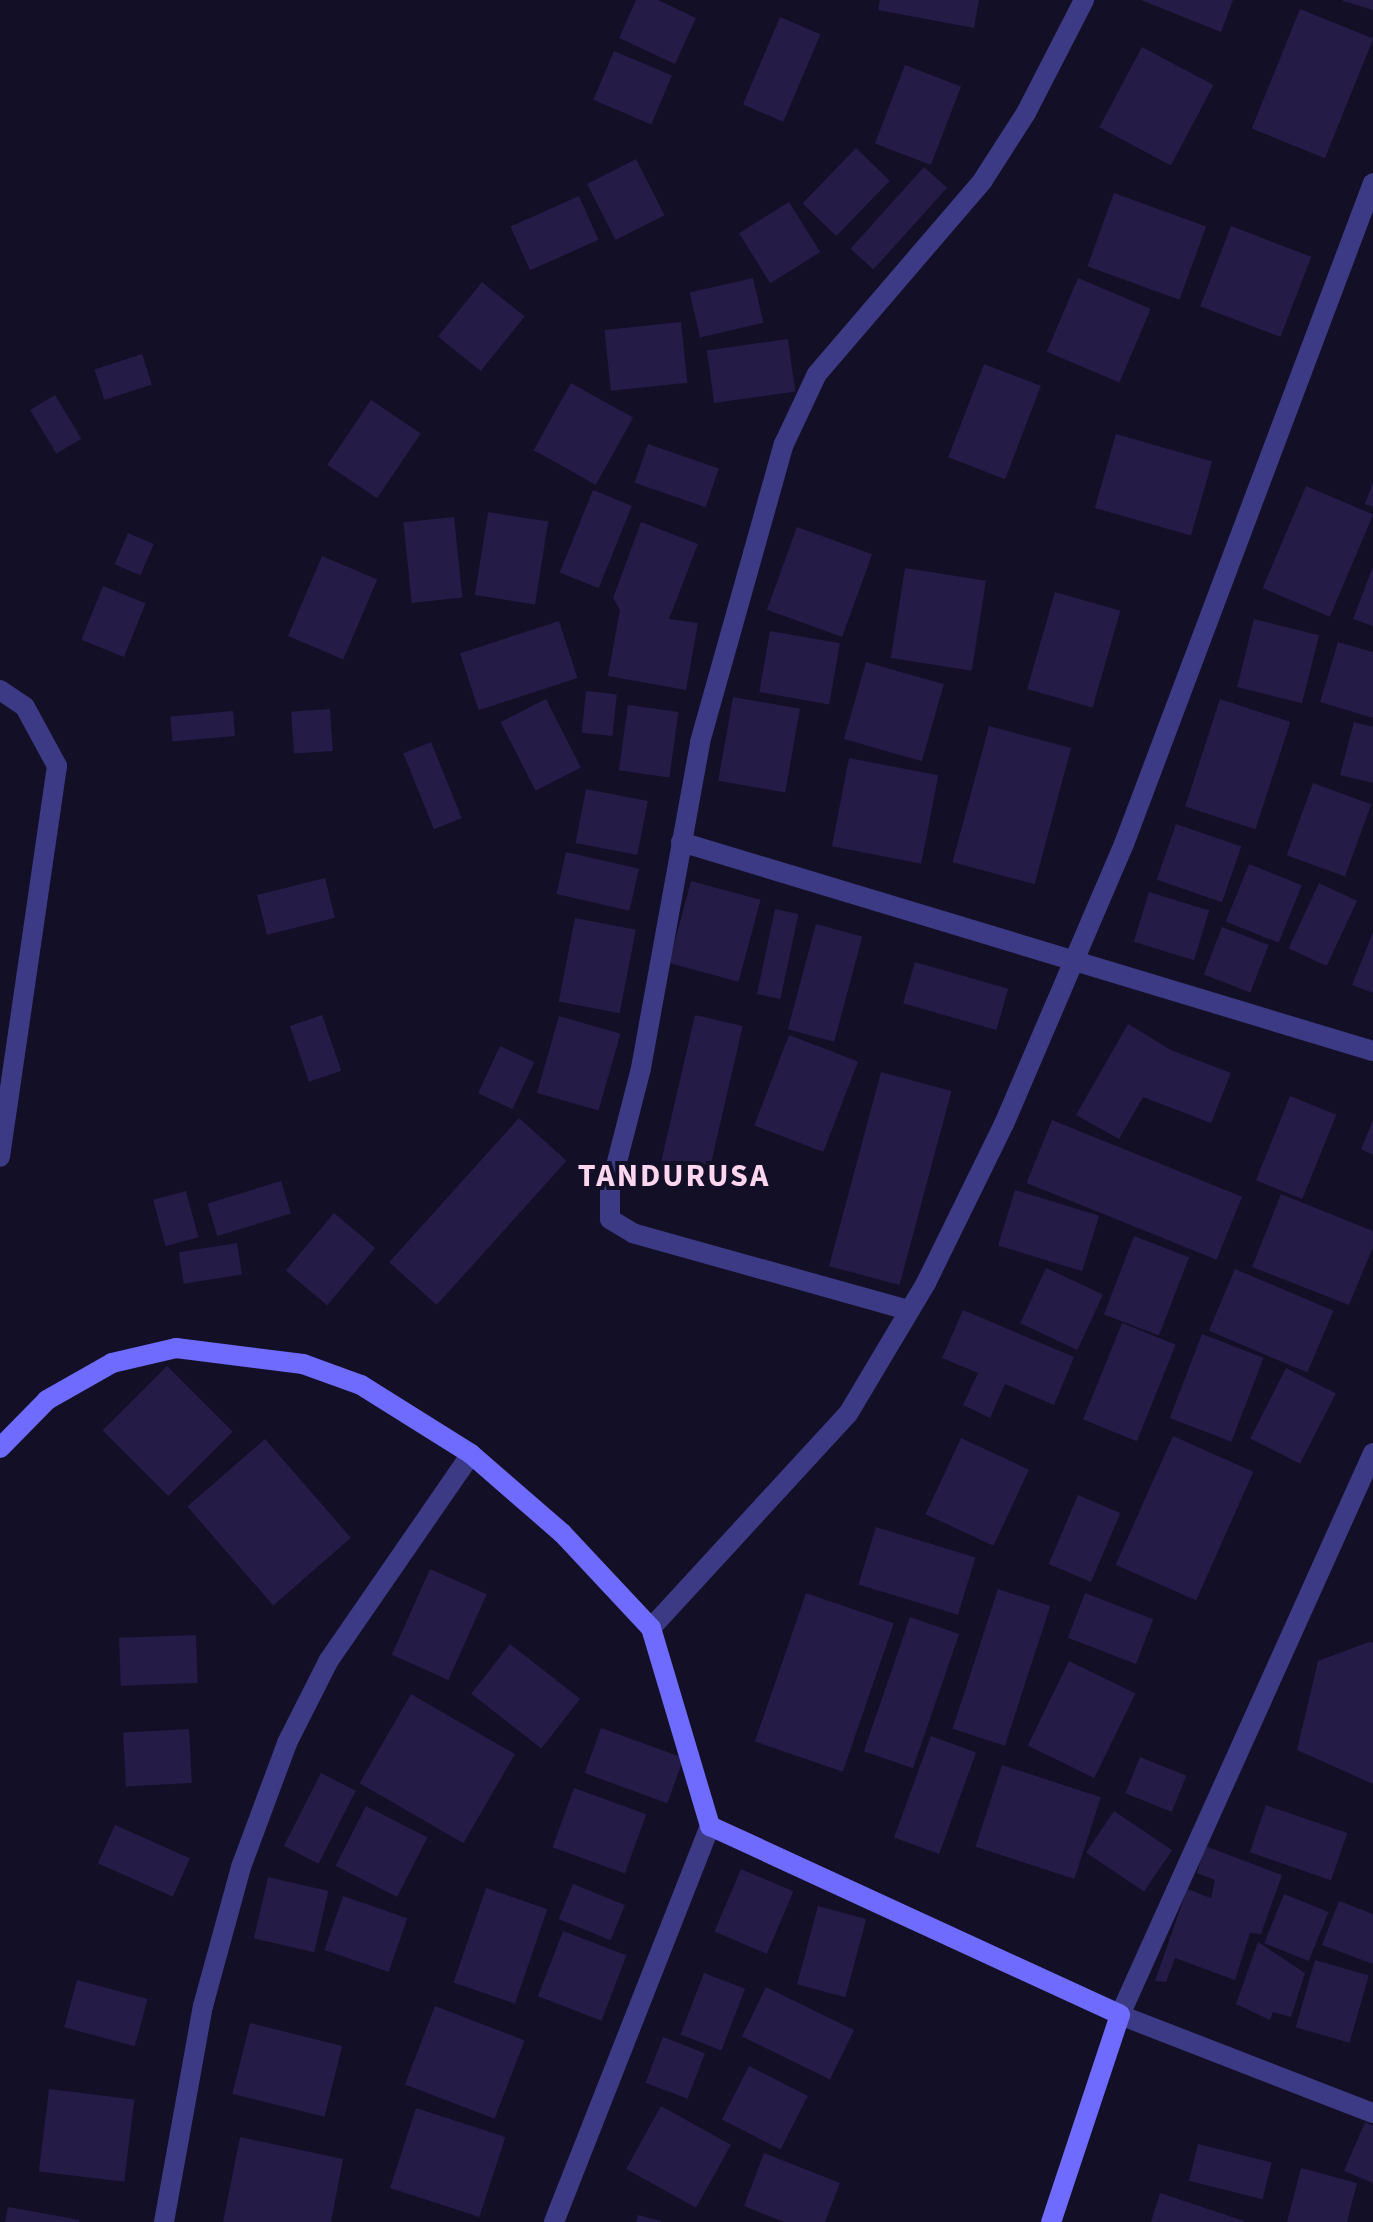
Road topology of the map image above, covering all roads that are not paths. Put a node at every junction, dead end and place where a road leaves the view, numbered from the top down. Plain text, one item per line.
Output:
1 (1084, 0) edge
2 (1372, 189) edge
3 (0, 690) edge
4 (681, 842) junction
5 (1075, 957) junction
6 (1373, 1051) edge
7 (0, 1157) edge
8 (908, 1310) junction
9 (0, 1448) edge
10 (1373, 1453) edge
11 (471, 1454) junction
12 (651, 1628) junction
13 (710, 1826) junction
14 (1120, 2015) junction
15 (1373, 2113) edge
16 (164, 2222) edge
17 (554, 2222) edge
18 (1051, 2222) edge

1 - 4 street
2 - 5 street
3 - 7 street
4 - 5 street
4 - 8 street
5 - 6 street
5 - 8 street
8 - 12 street
9 - 11 street
10 - 14 street
11 - 12 street
11 - 16 street
12 - 13 street
13 - 14 street
13 - 17 street
14 - 15 street
14 - 18 street

